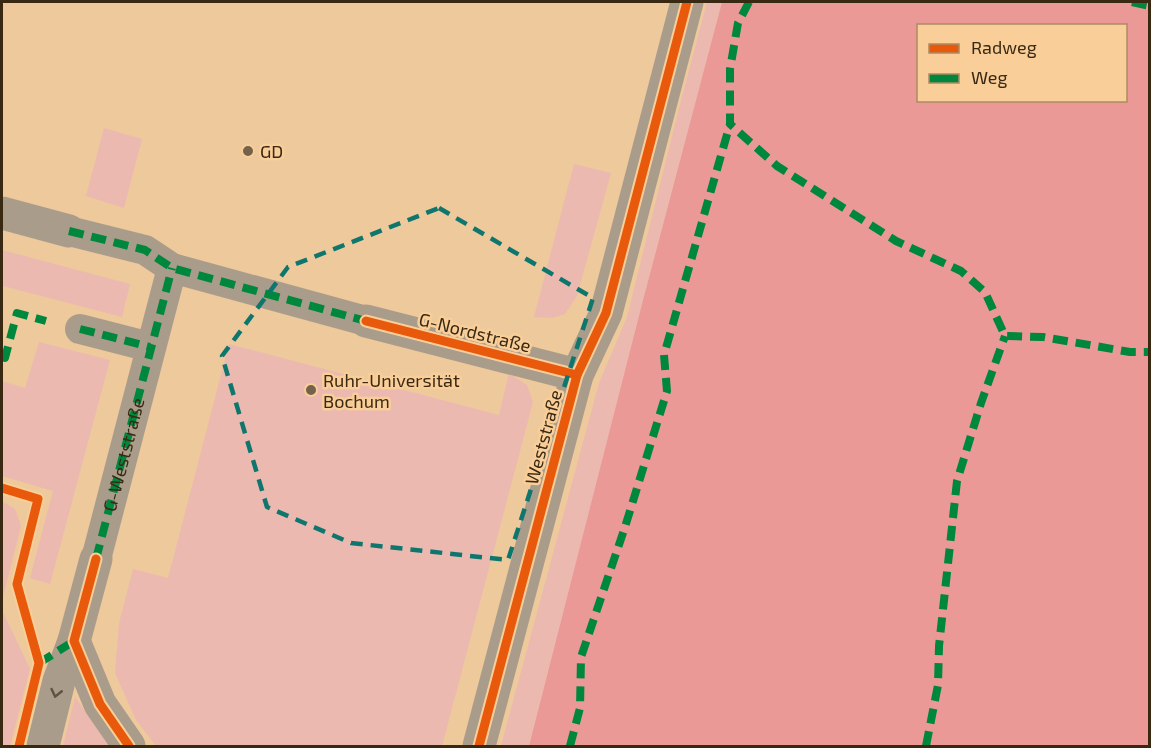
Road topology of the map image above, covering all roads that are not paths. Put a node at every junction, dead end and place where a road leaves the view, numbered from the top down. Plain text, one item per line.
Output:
1 (687, 2) edge
2 (2, 213) edge
3 (69, 231) joint
4 (172, 268) junction
5 (366, 321) joint
6 (80, 329) dead end
7 (150, 347) junction
8 (577, 375) junction
9 (96, 559) joint
10 (74, 641) junction
11 (43, 747) edge
12 (129, 747) edge
13 (479, 747) edge

1 - 8 street, Weststraße
2 - 3 street, G-Nordstraße
3 - 4 street, G-Nordstraße
4 - 5 street, G-Nordstraße
4 - 7 street, G-Weststraße
5 - 8 street, G-Nordstraße
6 - 7 street
7 - 9 street, G-Weststraße
8 - 13 street, Weststraße
9 - 10 street, G-Weststraße
10 -> 11 street, G-Weststraße
10 - 12 street

